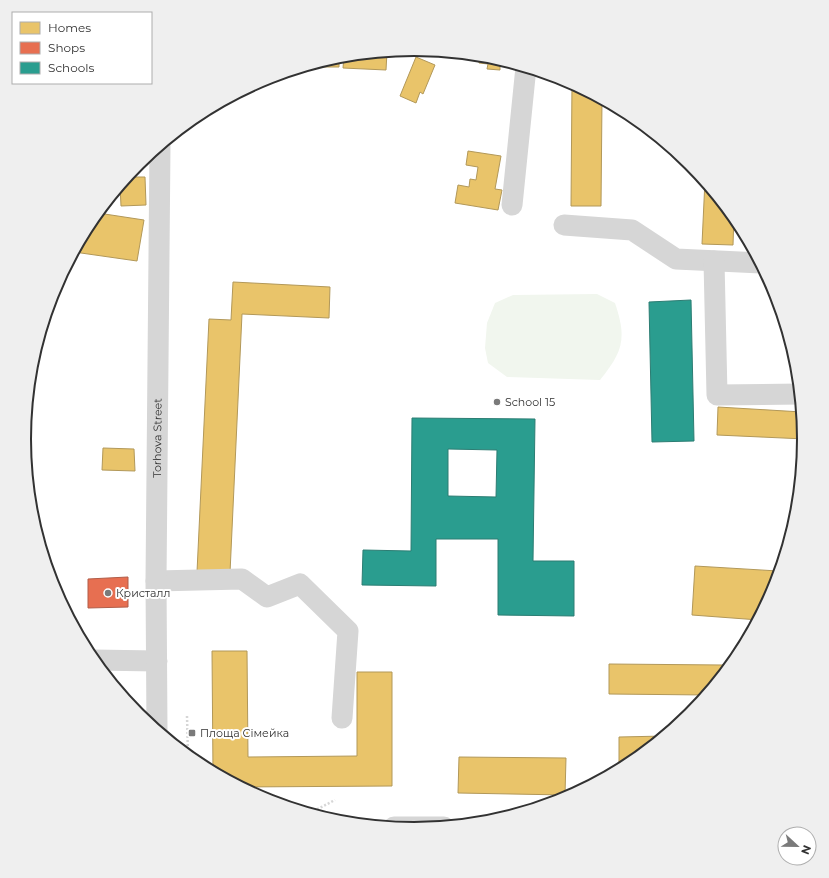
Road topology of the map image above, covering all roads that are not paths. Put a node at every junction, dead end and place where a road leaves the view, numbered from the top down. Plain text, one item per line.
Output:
1 (525, 72) edge
2 (160, 153) edge
3 (512, 205) dead end
4 (564, 225) dead end
5 (714, 261) junction
6 (755, 263) edge
7 (795, 394) edge
8 (156, 582) junction
9 (102, 660) edge
10 (156, 661) junction
11 (342, 718) dead end
12 (157, 722) edge

1 - 3 street
2 - 8 street, Torhova Street
4 - 5 street
5 - 6 street
5 - 7 street
8 - 10 street, Torhova Street
8 - 11 street
9 - 10 street
10 - 12 street, Torhova Street

